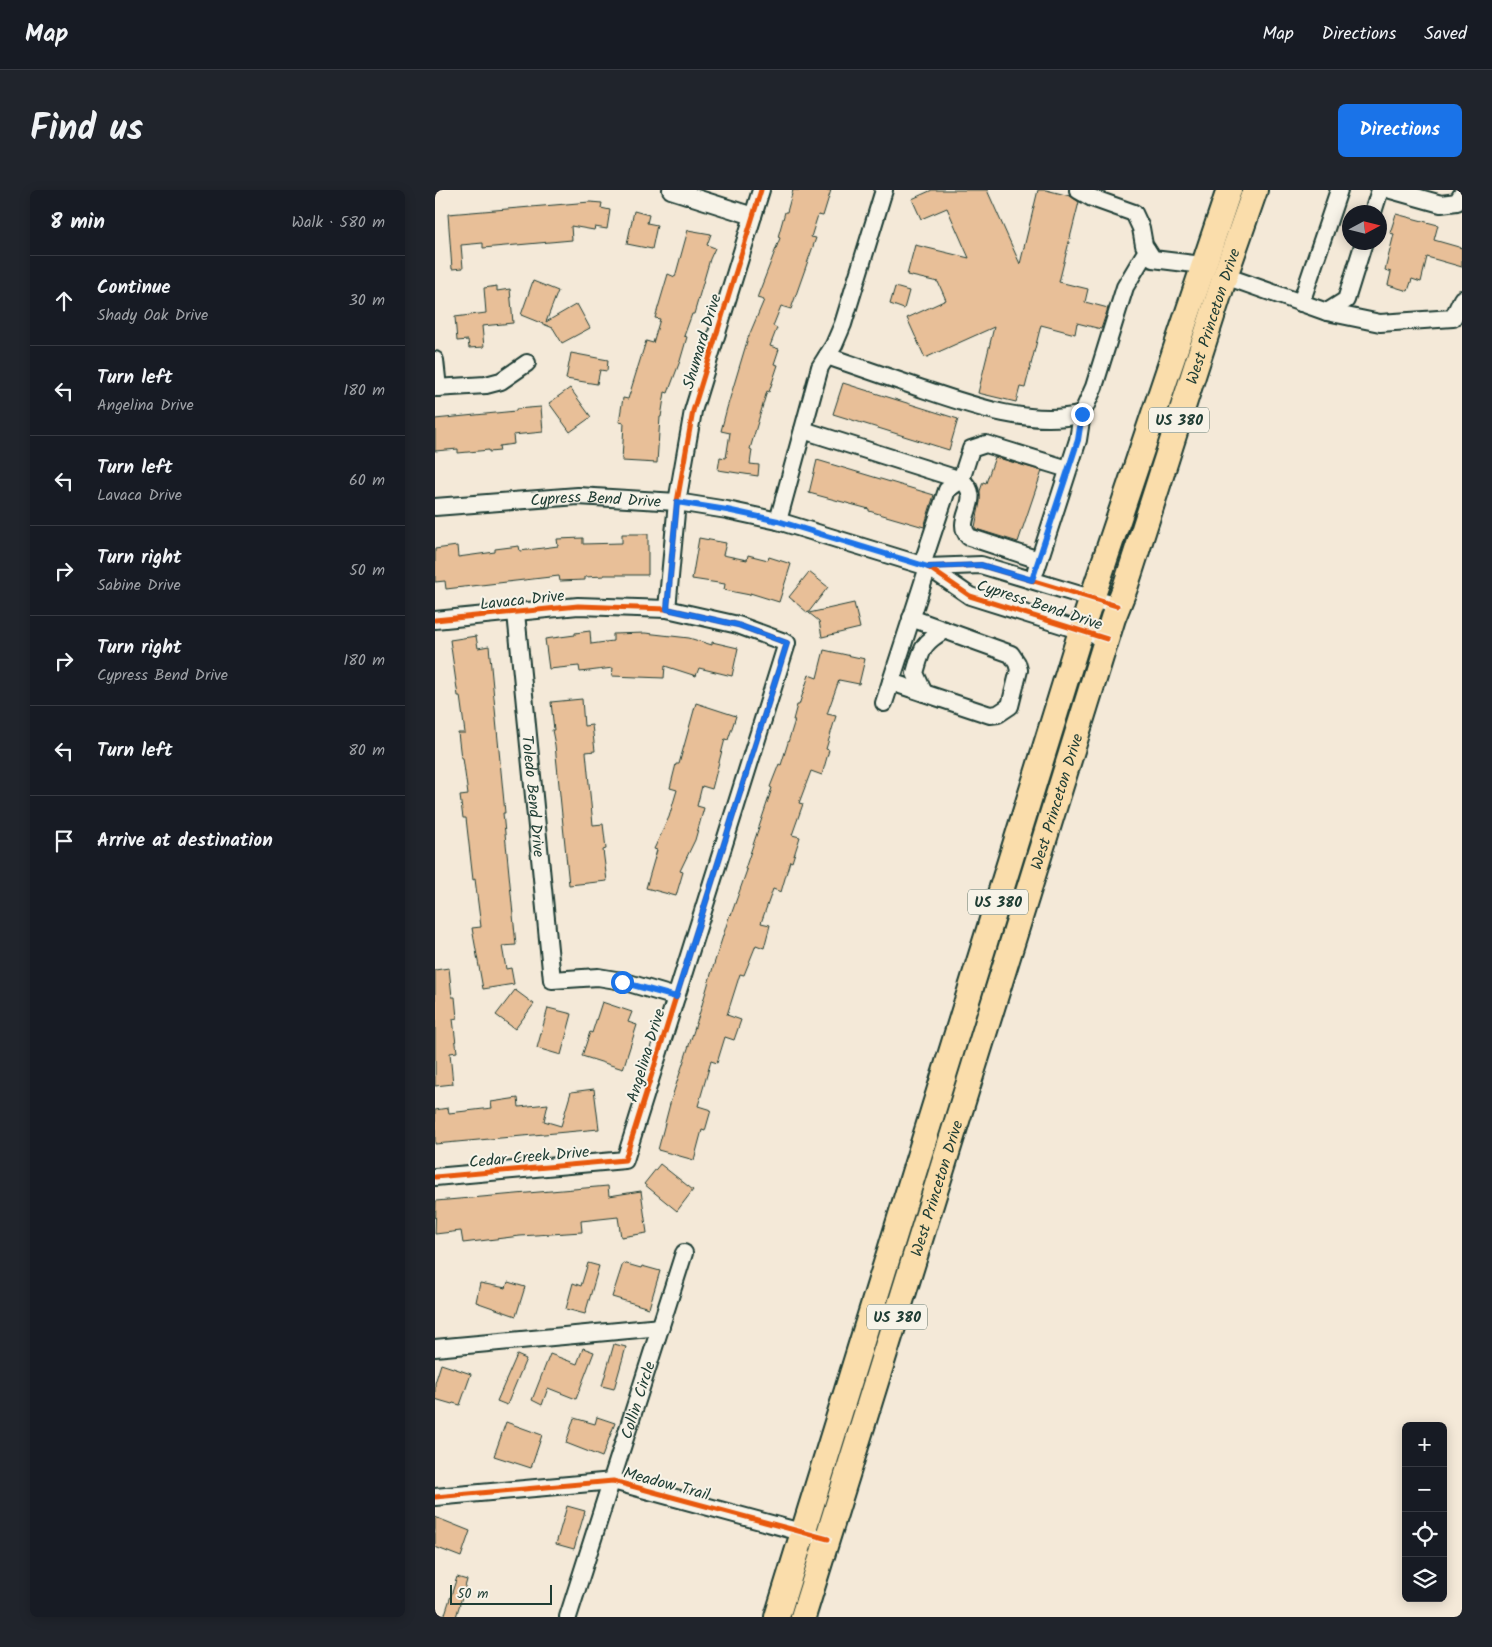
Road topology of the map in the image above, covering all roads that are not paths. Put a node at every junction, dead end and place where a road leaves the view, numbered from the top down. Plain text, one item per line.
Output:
1 (671, 190) edge
2 (761, 190) edge
3 (884, 190) edge
4 (1078, 190) edge
5 (1229, 190) edge
6 (1255, 190) edge
7 (1339, 190) edge
8 (1380, 190) edge
9 (1391, 190) edge
10 (1460, 200) edge
11 (1375, 205) edge
12 (753, 216) junction
13 (1147, 250) junction
14 (1362, 250) edge
15 (1202, 266) junction
16 (1225, 276) junction
17 (1462, 299) edge
18 (1301, 303) junction
19 (1327, 312) junction
20 (827, 356) junction
21 (435, 360) edge
22 (527, 363) dead end
23 (436, 388) edge
24 (1082, 414) junction
25 (803, 430) junction
26 (1069, 469) junction
27 (961, 480) junction
28 (677, 502) junction
29 (435, 507) edge
30 (778, 521) junction
31 (1039, 560) junction
32 (925, 566) junction
33 (1032, 580) junction
34 (1093, 599) junction
35 (1117, 606) junction
36 (667, 609) junction
37 (516, 612) junction
38 (911, 618) junction
39 (435, 620) edge
40 (945, 630) junction
41 (1081, 632) junction
42 (1107, 639) junction
43 (787, 643) joint
44 (891, 682) junction
45 (924, 693) junction
46 (884, 703) dead end
47 (676, 997) junction
48 (625, 1160) joint
49 (435, 1177) edge
50 (684, 1253) dead end
51 (661, 1328) junction
52 (435, 1348) edge
53 (613, 1481) junction
54 (435, 1497) edge
55 (805, 1533) junction
56 (828, 1539) junction
57 (568, 1617) edge
58 (777, 1617) edge
59 (803, 1617) edge

1 - 12 street
2 - 12 street, Shumard Drive
3 - 20 street
4 - 13 street
5 - 15 highway, West Princeton Drive / US 380
6 - 16 highway, West Princeton Drive / US 380
7 - 18 street
8 - 11 street
9 - 10 street
12 - 28 street, Shumard Drive
13 - 15 street
13 - 24 street
14 - 19 street
15 - 34 highway, West Princeton Drive / US 380
16 - 18 street
16 - 35 highway, West Princeton Drive / US 380
17 - 19 street
18 - 19 street
20 - 24 street
20 - 25 street
21 - 23 street
22 - 23 street
24 - 26 street
25 - 27 street
25 - 30 street
26 - 27 street
26 - 31 street
27 - 31 street
27 - 32 street
28 - 29 street, Cypress Bend Drive
28 - 30 street, Cypress Bend Drive
28 - 36 street, Shumard Drive
30 - 32 street, Cypress Bend Drive
31 - 33 street
32 - 33 street, Cypress Bend Drive
32 - 38 street
32 - 41 street, Cypress Bend Drive
33 - 34 street, Cypress Bend Drive
34 - 35 street, Cypress Bend Drive
34 - 41 highway, West Princeton Drive / US 380
35 - 42 highway, West Princeton Drive / US 380
36 - 37 street, Lavaca Drive
36 - 43 street, Lavaca Drive
37 - 39 street, Lavaca Drive
37 - 47 street, Toledo Bend Drive
38 - 40 street
38 - 44 street
40 - 45 street
40 - 45 street
41 - 42 street, Cypress Bend Drive
41 - 55 highway, West Princeton Drive / US 380
42 - 56 highway, West Princeton Drive / US 380
43 - 47 street, Angelina Drive
44 - 45 street
44 - 46 street
47 - 48 street, Angelina Drive
48 - 49 street, Cedar Creek Drive
50 - 51 street, Collin Circle
51 - 52 street
51 - 53 street, Collin Circle
53 - 54 street, Meadow Trail
53 - 55 street, Meadow Trail
53 - 57 street, Collin Circle
55 - 56 street, Meadow Trail
55 - 58 highway, West Princeton Drive / US 380
56 - 59 highway, West Princeton Drive / US 380

